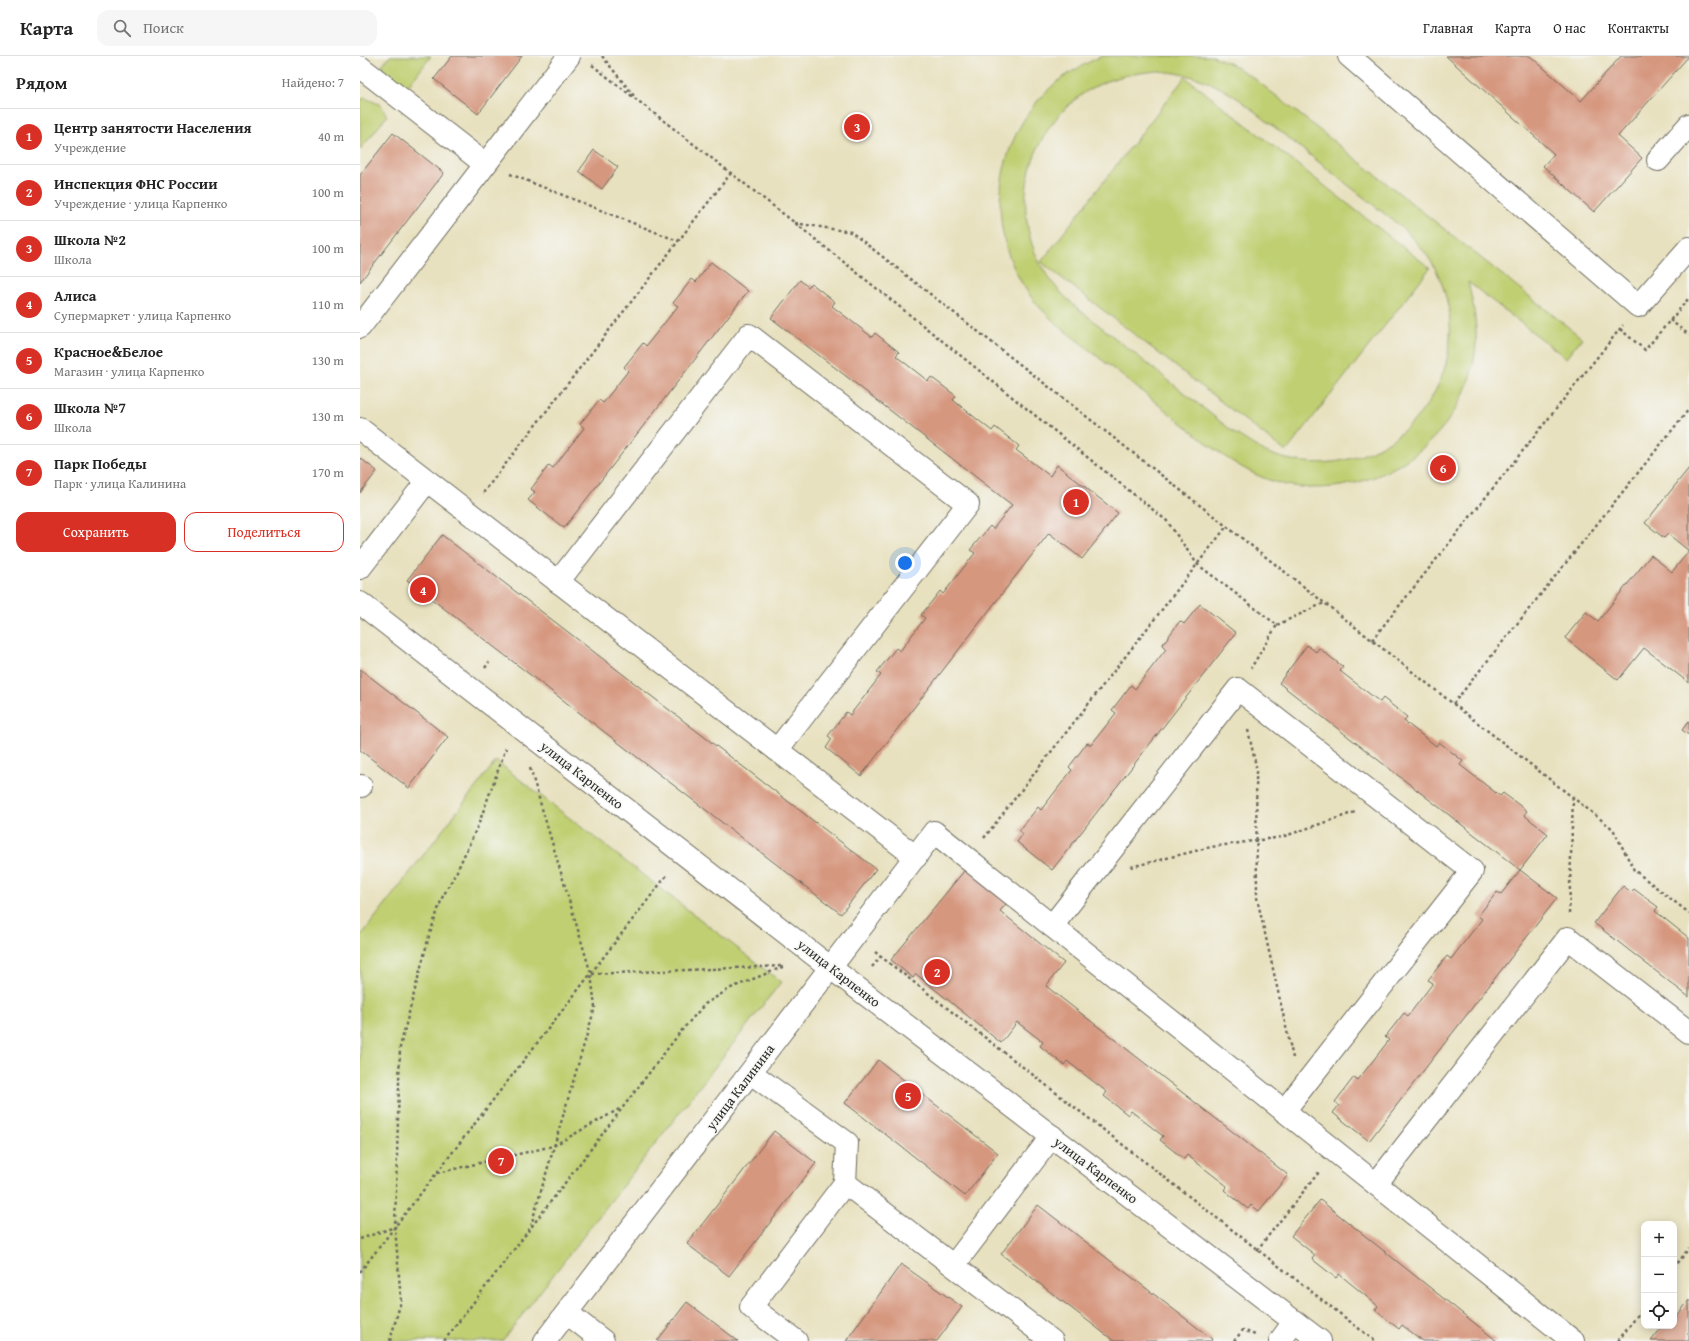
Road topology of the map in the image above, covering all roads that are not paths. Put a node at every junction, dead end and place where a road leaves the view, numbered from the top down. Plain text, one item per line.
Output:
1 (1349, 56) edge
2 (578, 58) edge
3 (360, 67) edge
4 (1689, 125) edge
5 (1658, 160) dead end
6 (486, 164) junction
7 (1689, 248) edge
8 (360, 327) edge
9 (360, 429) edge
10 (427, 481) junction
11 (360, 568) edge
12 (558, 582) junction
13 (360, 603) edge
14 (776, 750) junction
15 (916, 857) junction
16 (1052, 926) junction
17 (831, 968) junction
18 (1689, 1032) edge
19 (751, 1073) junction
20 (1284, 1111) junction
21 (1052, 1136) junction
22 (845, 1183) junction
23 (1376, 1184) junction
24 (954, 1265) junction
25 (566, 1313) junction
26 (1294, 1322) junction
27 (545, 1341) edge
28 (603, 1341) edge
29 (796, 1341) edge
30 (1052, 1341) edge
31 (1280, 1341) edge
32 (1320, 1341) edge
33 (1573, 1341) edge

1 - 7 street
2 - 6 street
3 - 6 street
4 - 5 street
6 - 8 street
9 - 10 street
10 - 11 street
10 - 12 street
12 - 14 street
12 - 14 street
13 - 17 street, улица Карпенко
14 - 15 street
15 - 16 street, улица Калинина
15 - 17 street, улица Калинина
16 - 20 street
16 - 20 street
17 - 19 street, улица Калинина
17 - 21 street, улица Карпенко
18 - 23 street
19 - 22 street
19 - 25 street, улица Калинина
20 - 23 street
21 - 24 street
21 - 26 street, улица Карпенко
22 - 24 street
22 - 29 street
23 - 33 street
24 - 30 street
25 - 27 street, улица Калинина
25 - 28 street
26 - 31 street
26 - 32 street, улица Карпенко

